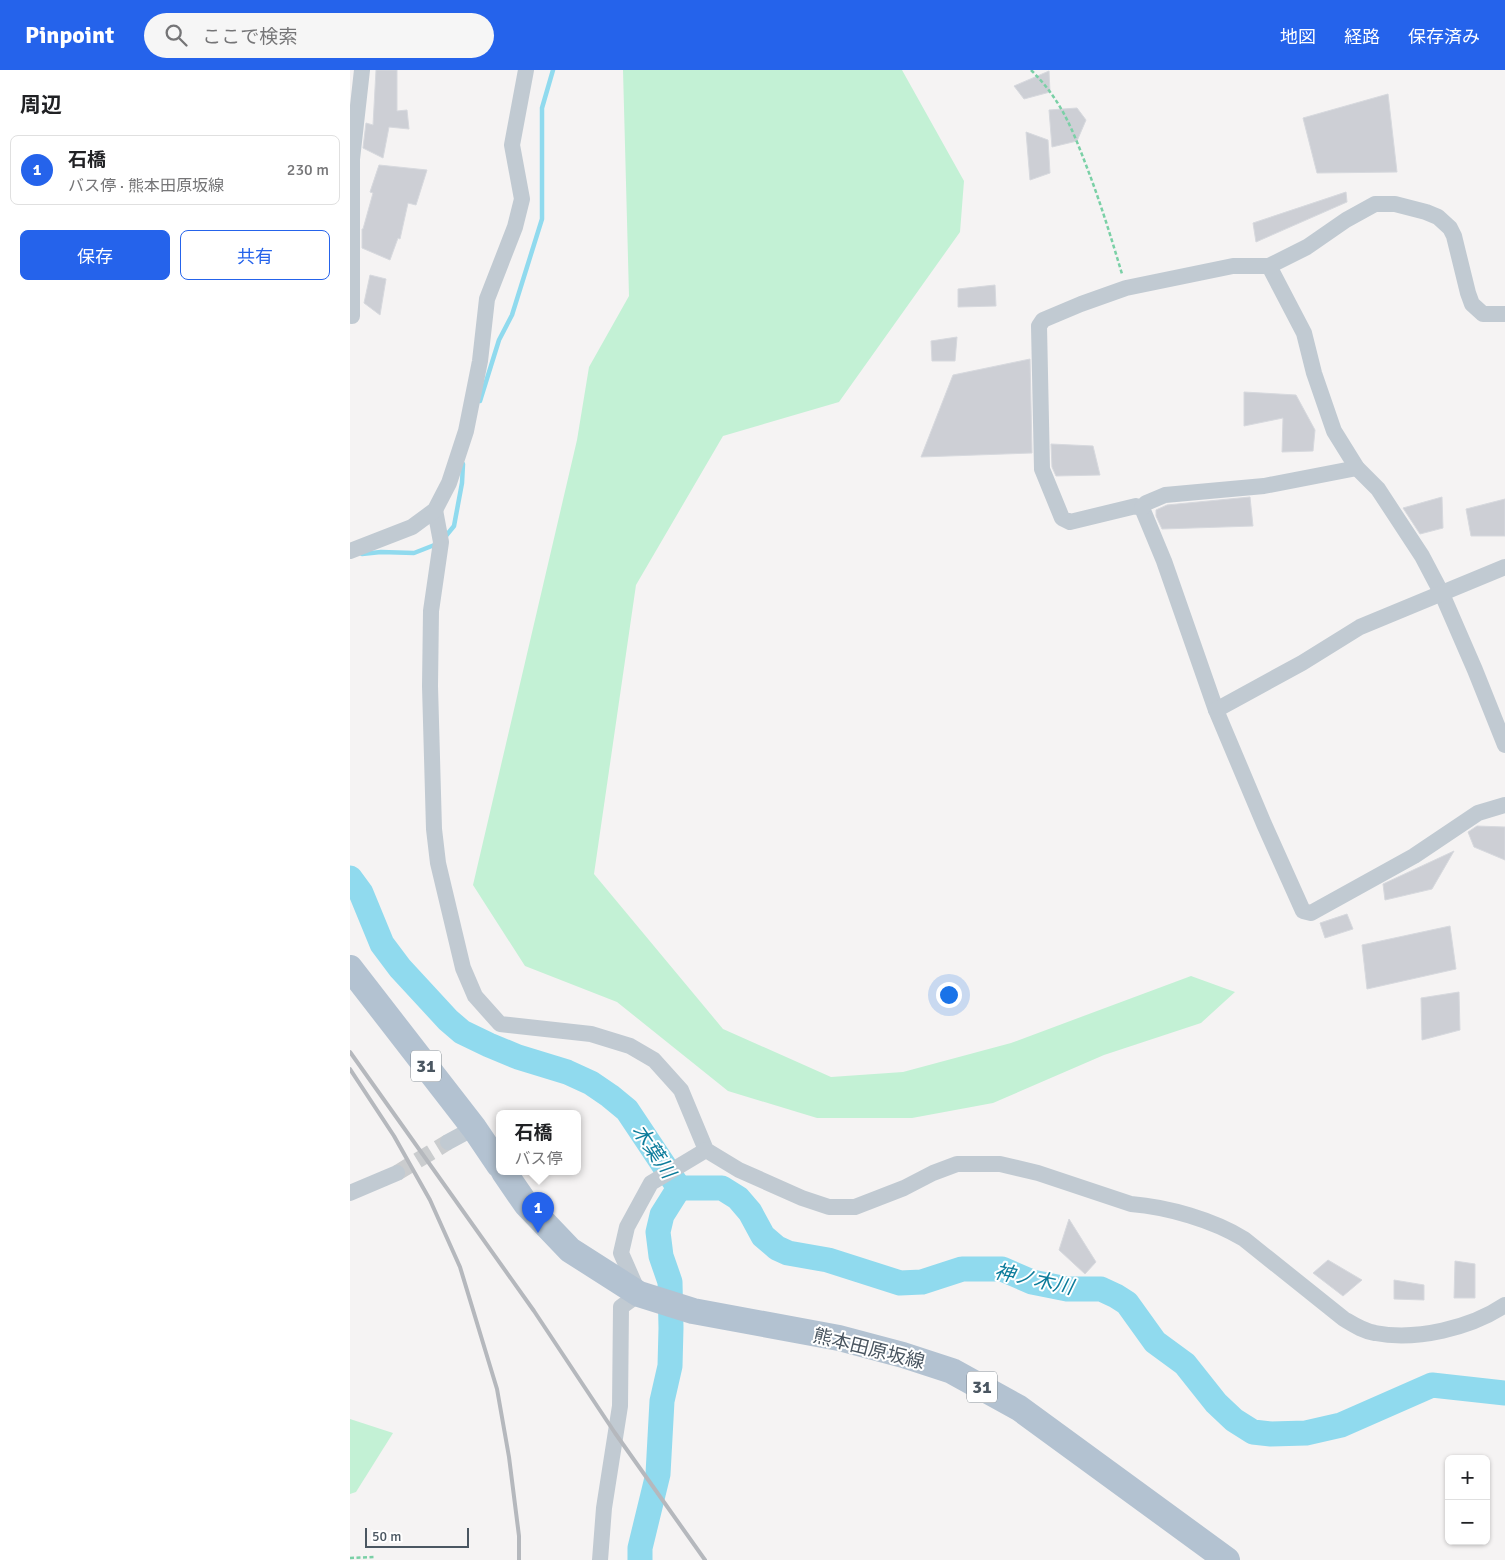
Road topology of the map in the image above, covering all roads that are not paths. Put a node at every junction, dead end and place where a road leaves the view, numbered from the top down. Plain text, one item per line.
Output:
1 (362, 70) edge
2 (526, 70) edge
3 (1269, 266) junction
4 (1505, 314) edge
5 (352, 316) dead end
6 (1357, 468) junction
7 (1142, 508) junction
8 (435, 510) junction
9 (350, 551) edge
10 (1505, 567) edge
11 (1442, 594) junction
12 (1216, 710) junction
13 (1505, 745) edge
14 (1505, 805) edge
15 (350, 968) edge
16 (474, 1128) junction
17 (448, 1142) tunnel mouth
18 (706, 1150) junction
19 (496, 1160) edge
20 (397, 1172) tunnel mouth
21 (506, 1175) edge
22 (350, 1193) edge
23 (647, 1296) junction
24 (1505, 1305) edge
25 (600, 1560) edge
26 (1227, 1560) edge

1 - 5 street
2 - 8 street
3 - 4 street
3 - 6 street
3 - 7 street
6 - 7 street
6 - 11 street
7 - 12 street
8 - 9 street
8 - 18 street
10 - 11 street
11 - 12 street
11 - 13 street
12 - 14 street
15 - 16 main road, 31
16 - 17 street
16 - 19 main road, 31
18 - 23 street
18 - 24 street
20 - 22 street
21 - 23 main road, 熊本田原坂線 / 31
23 - 25 street
23 - 26 main road, 熊本田原坂線 / 31

